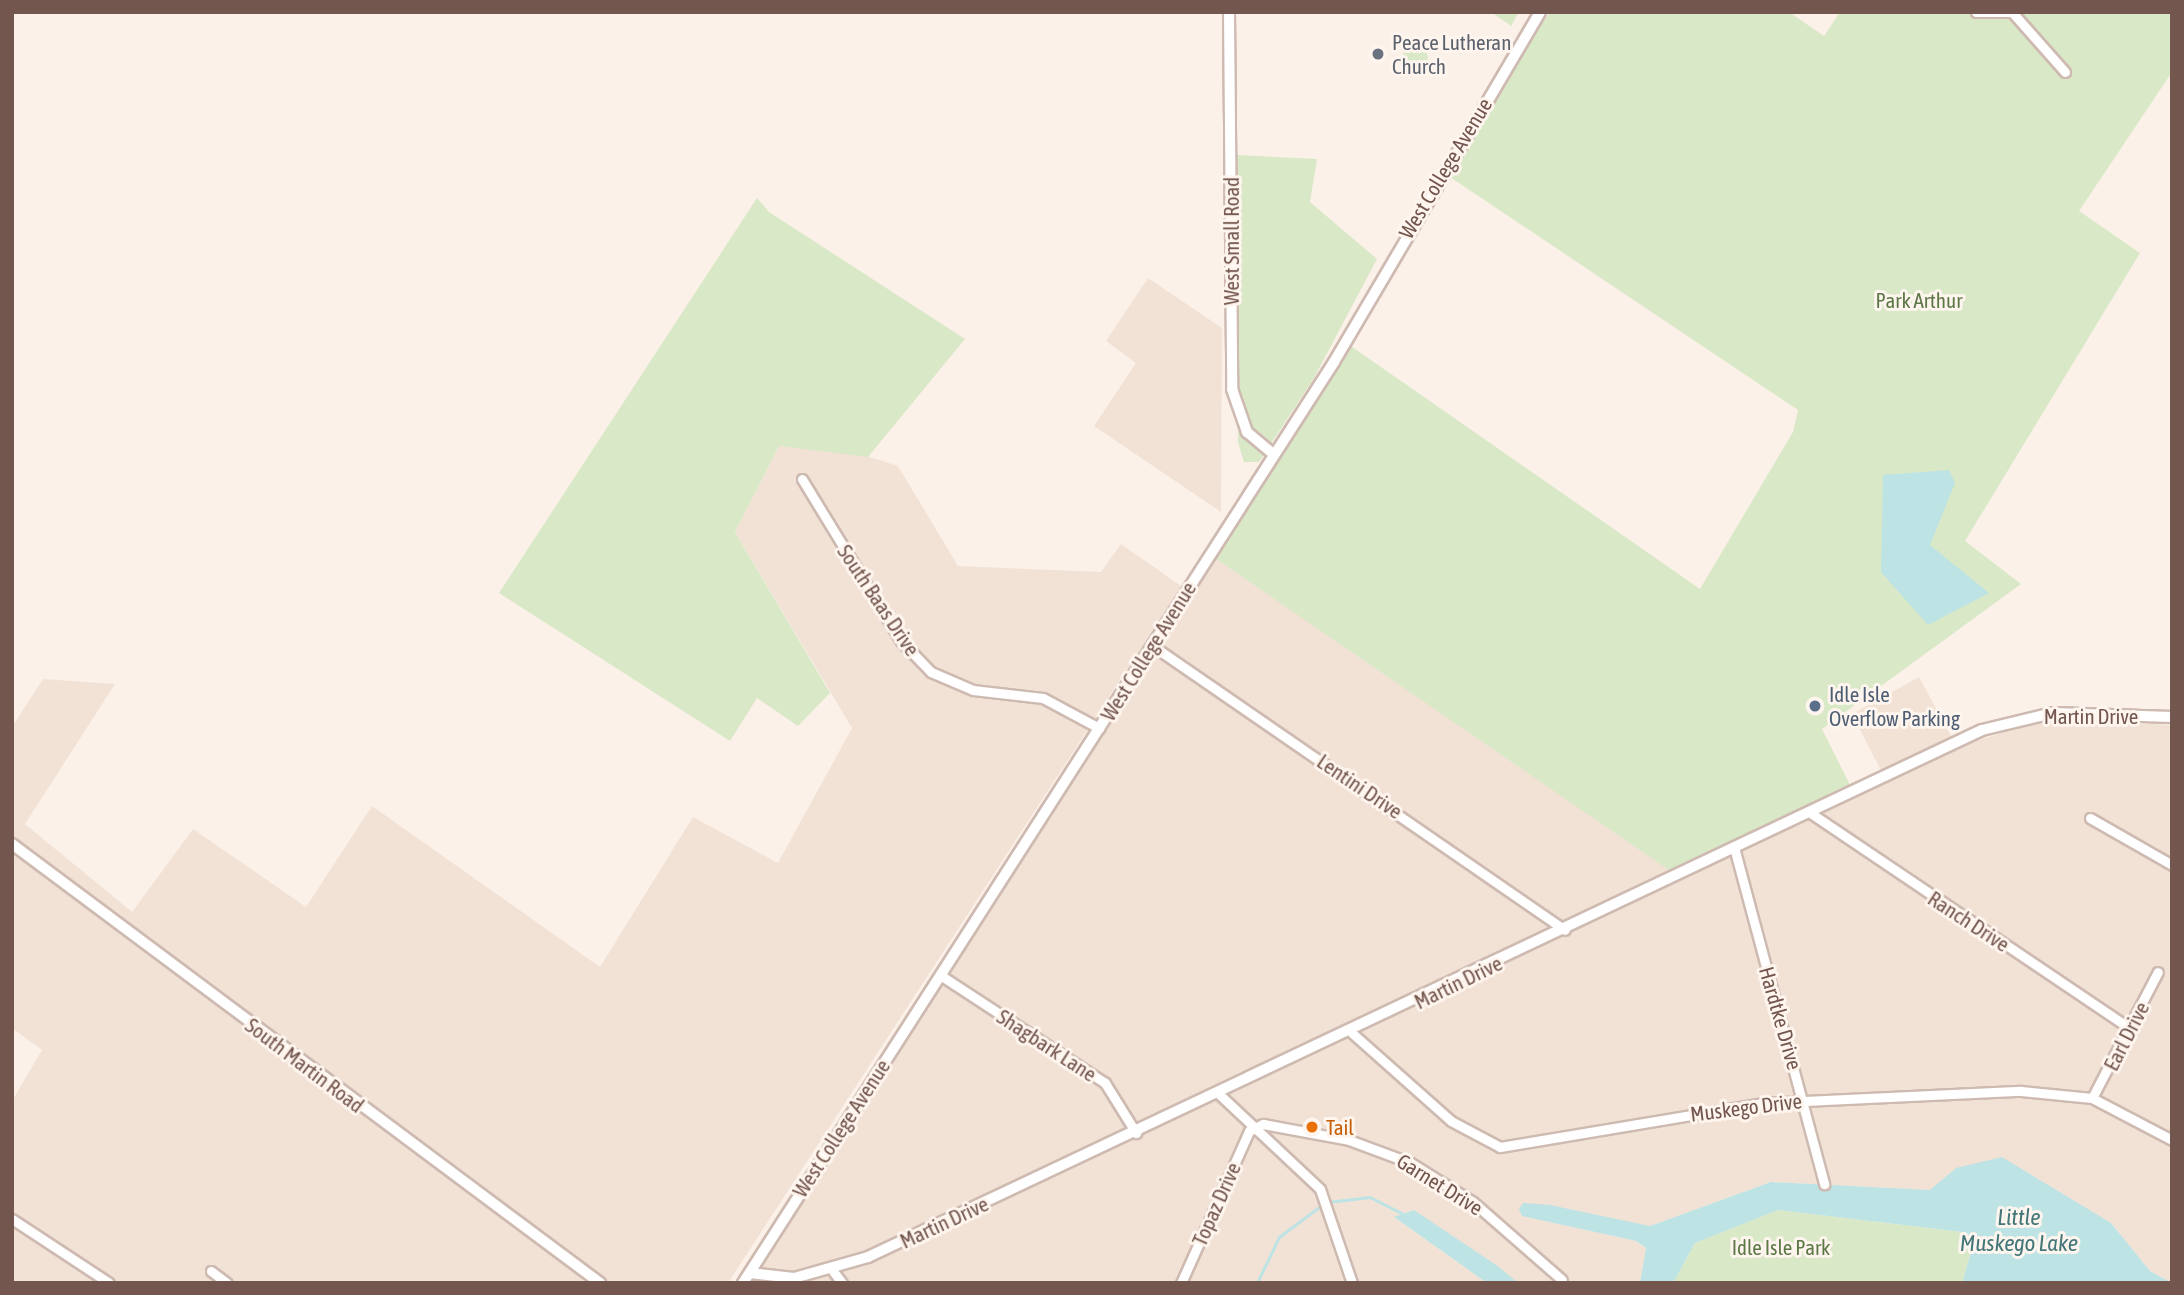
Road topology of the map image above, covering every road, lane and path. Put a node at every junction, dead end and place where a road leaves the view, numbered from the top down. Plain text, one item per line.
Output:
1 (1229, 12) edge
2 (1540, 12) edge
3 (1976, 12) edge
4 (2011, 12) edge
5 (2065, 72) dead end
6 (1274, 455) junction
7 (802, 479) dead end
8 (1153, 646) junction
9 (2172, 716) edge
10 (1099, 728) junction
11 (1812, 814) junction
12 (2090, 818) dead end
13 (12, 844) edge
14 (1735, 851) junction
15 (2172, 864) edge
16 (1565, 930) junction
17 (2158, 972) dead end
18 (940, 975) junction
19 (2128, 1027) junction
20 (1352, 1033) junction
21 (1220, 1095) junction
22 (2092, 1098) junction
23 (1803, 1099) junction
24 (1253, 1126) junction
25 (1136, 1133) junction
26 (2172, 1140) edge
27 (1824, 1184) dead end
28 (12, 1219) edge
29 (211, 1271) dead end
30 (833, 1271) junction
31 (750, 1273) junction
32 (1562, 1280) dead end
33 (109, 1283) edge
34 (228, 1283) edge
35 (600, 1283) edge
36 (743, 1283) edge
37 (842, 1283) edge
38 (1181, 1283) edge
39 (1352, 1283) edge

1 - 6 street, West Small Road
2 - 6 street, West College Avenue
3 - 4 street
4 - 5 street
6 - 8 street, West College Avenue
7 - 10 street, South Baas Drive
8 - 10 street, West College Avenue
8 - 16 street, Lentini Drive
9 - 11 street, Martin Drive
10 - 18 street, West College Avenue
11 - 14 street, Martin Drive
11 - 19 street, Ranch Drive
12 - 15 street
13 - 35 street, South Martin Road
14 - 16 street, Martin Drive
14 - 23 street, Hardtke Drive
16 - 20 street, Martin Drive
17 - 19 street, Earl Drive
18 - 25 street, Shagbark Lane
18 - 31 street, West College Avenue
19 - 22 street, Earl Drive
20 - 21 street, Martin Drive
20 - 23 street, Muskego Drive
21 - 24 street
21 - 25 street, Martin Drive
22 - 23 street, Muskego Drive
22 - 26 street, Muskego Drive
23 - 27 street, Hardtke Drive
24 - 32 street, Garnet Drive
24 - 38 street, Topaz Drive
24 - 39 street
25 - 30 street, Martin Drive
28 - 33 street
29 - 34 street
30 - 31 street, Martin Drive
30 - 37 street
31 - 36 street, West College Avenue

